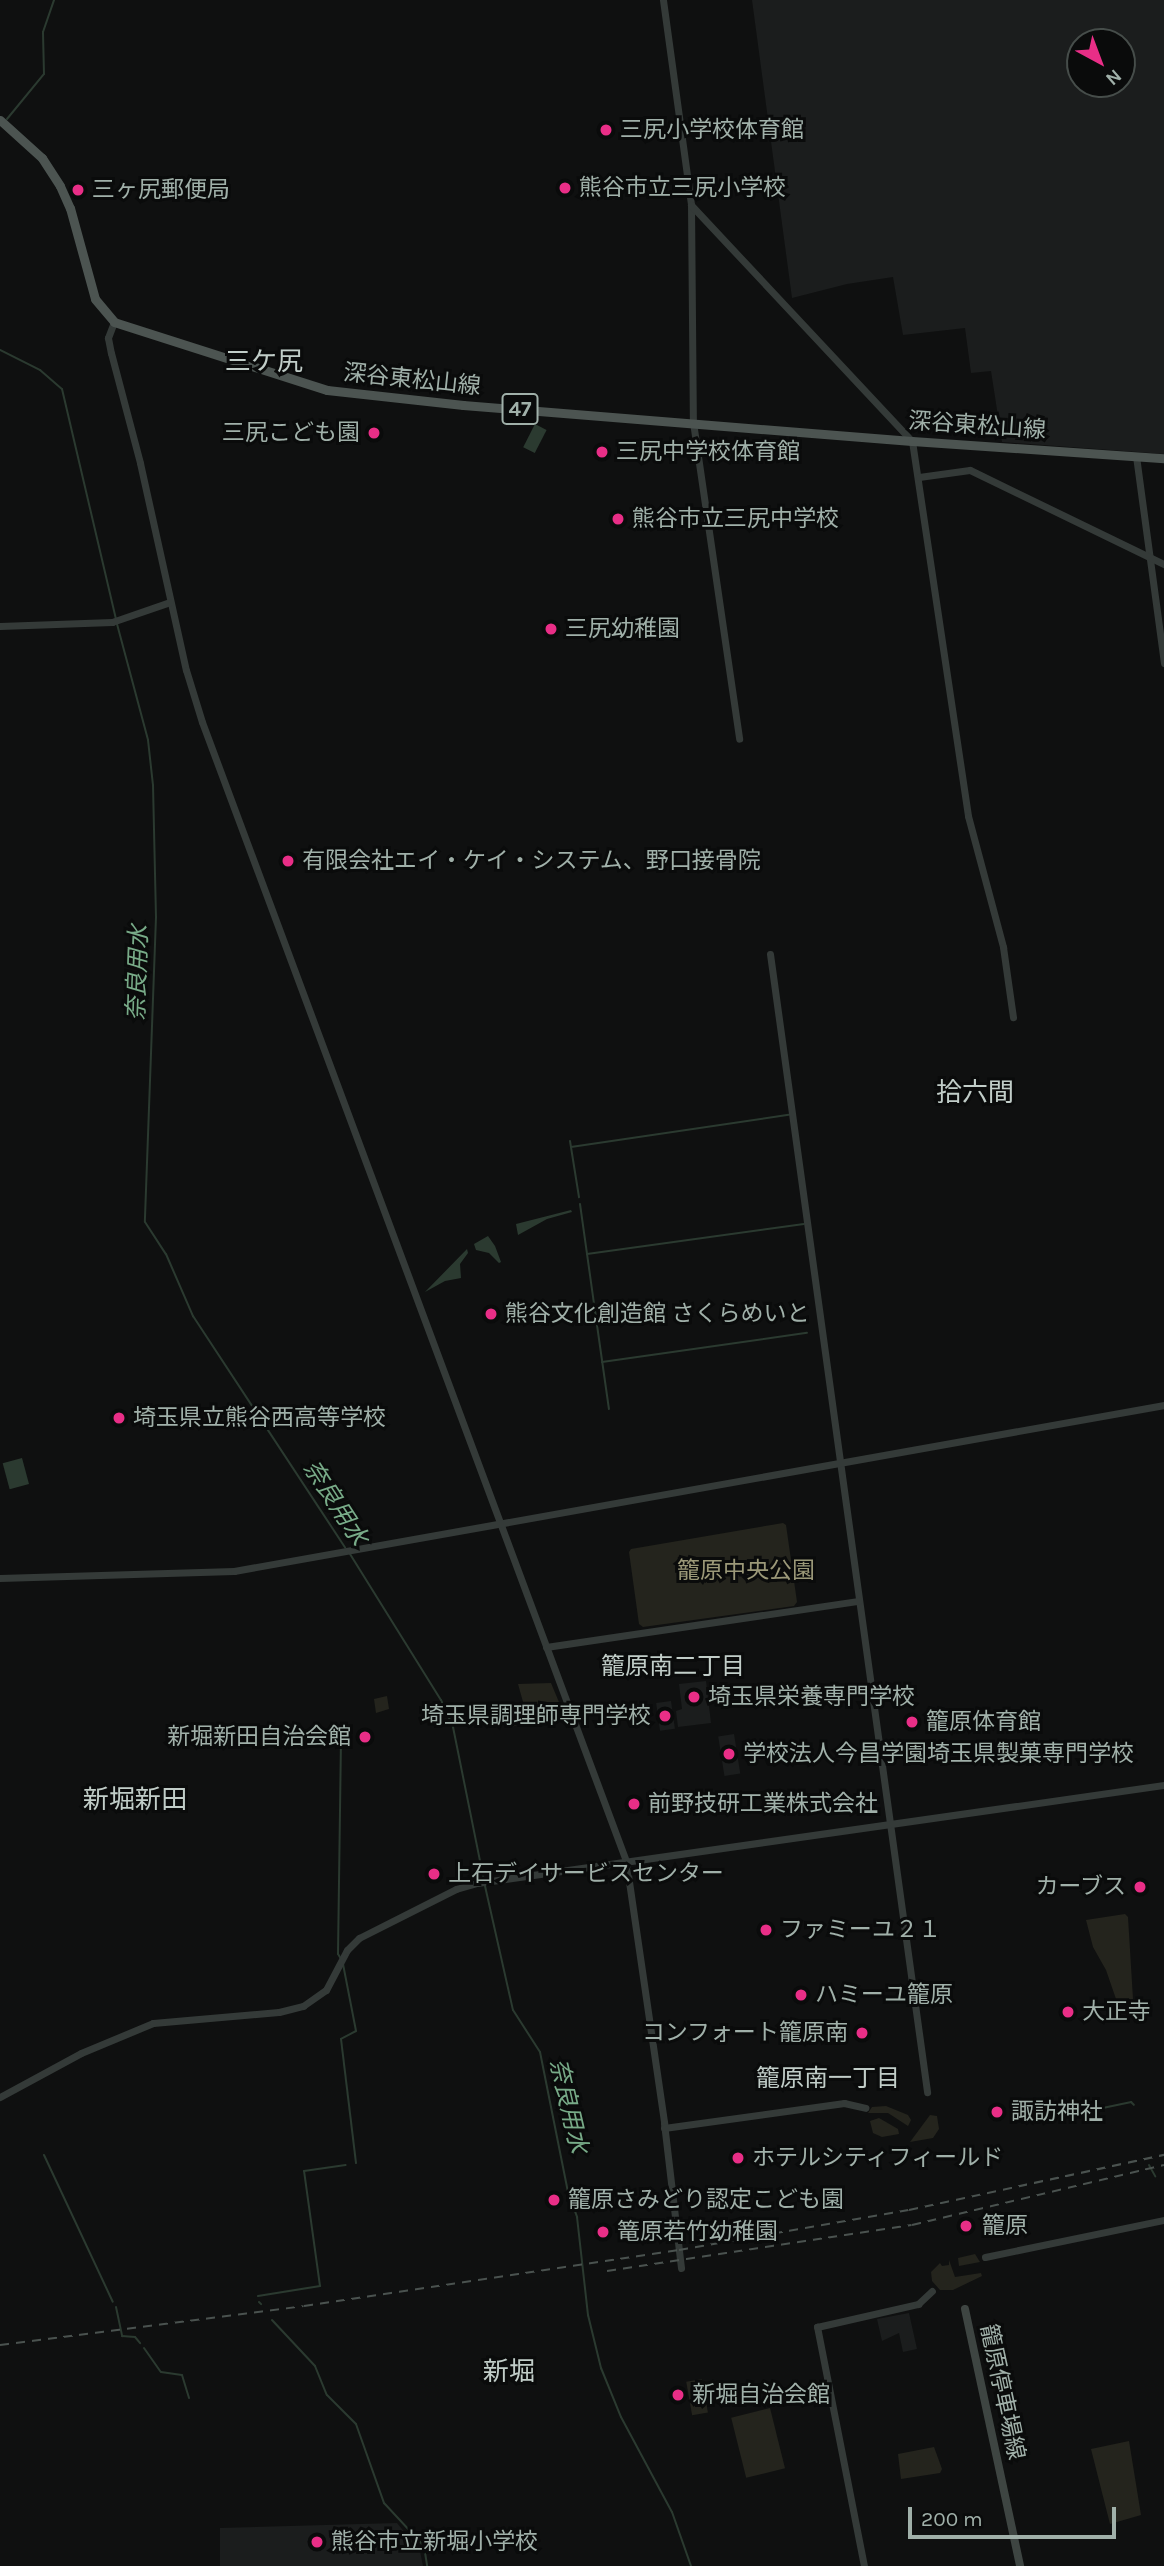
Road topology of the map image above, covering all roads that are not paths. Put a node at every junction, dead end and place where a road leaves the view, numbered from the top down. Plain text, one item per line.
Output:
1 (663, 0) edge
2 (3, 122) edge
3 (691, 205) junction
4 (114, 322) junction
5 (693, 422) junction
6 (912, 441) junction
7 (1136, 456) junction
8 (1164, 458) edge
9 (919, 477) junction
10 (1150, 558) junction
11 (1164, 564) edge
12 (170, 602) junction
13 (0, 626) edge
14 (1164, 663) edge
15 (738, 739) dead end
16 (770, 954) dead end
17 (1013, 1017) dead end
18 (1164, 1405) edge
19 (840, 1462) junction
20 (500, 1522) junction
21 (0, 1578) edge
22 (859, 1601) junction
23 (546, 1647) junction
24 (1164, 1785) edge
25 (891, 1824) junction
26 (626, 1861) junction
27 (927, 2091) dead end
28 (0, 2097) edge
29 (865, 2108) dead end
30 (664, 2128) junction
31 (1164, 2220) edge
32 (985, 2257) dead end
33 (681, 2268) dead end
34 (932, 2291) dead end
35 (965, 2309) dead end
36 (864, 2566) edge
37 (1020, 2566) edge

1 - 3 street
2 - 4 main road
3 - 5 street
3 - 6 street
4 - 5 main road, 深谷東松山線 / 47
4 - 12 street
5 - 6 main road, 深谷東松山線 / 47
5 - 15 street
6 - 7 main road, 深谷東松山線 / 47
6 - 9 street
7 - 8 main road, 深谷東松山線 / 47
7 - 10 street
9 - 10 street
9 - 17 street
10 - 11 street
10 - 14 street
12 - 13 street
12 - 20 street
16 - 19 street
18 - 19 street
19 - 20 street
19 - 22 street
20 - 21 street
20 - 23 street
22 - 23 street
22 - 25 street
23 - 26 street
24 - 25 street
25 - 26 street
25 - 27 street
26 - 28 street
26 - 30 street
29 - 30 street
30 - 33 street
31 - 32 street
34 - 36 street
35 - 37 main road, 籠原停車場線

